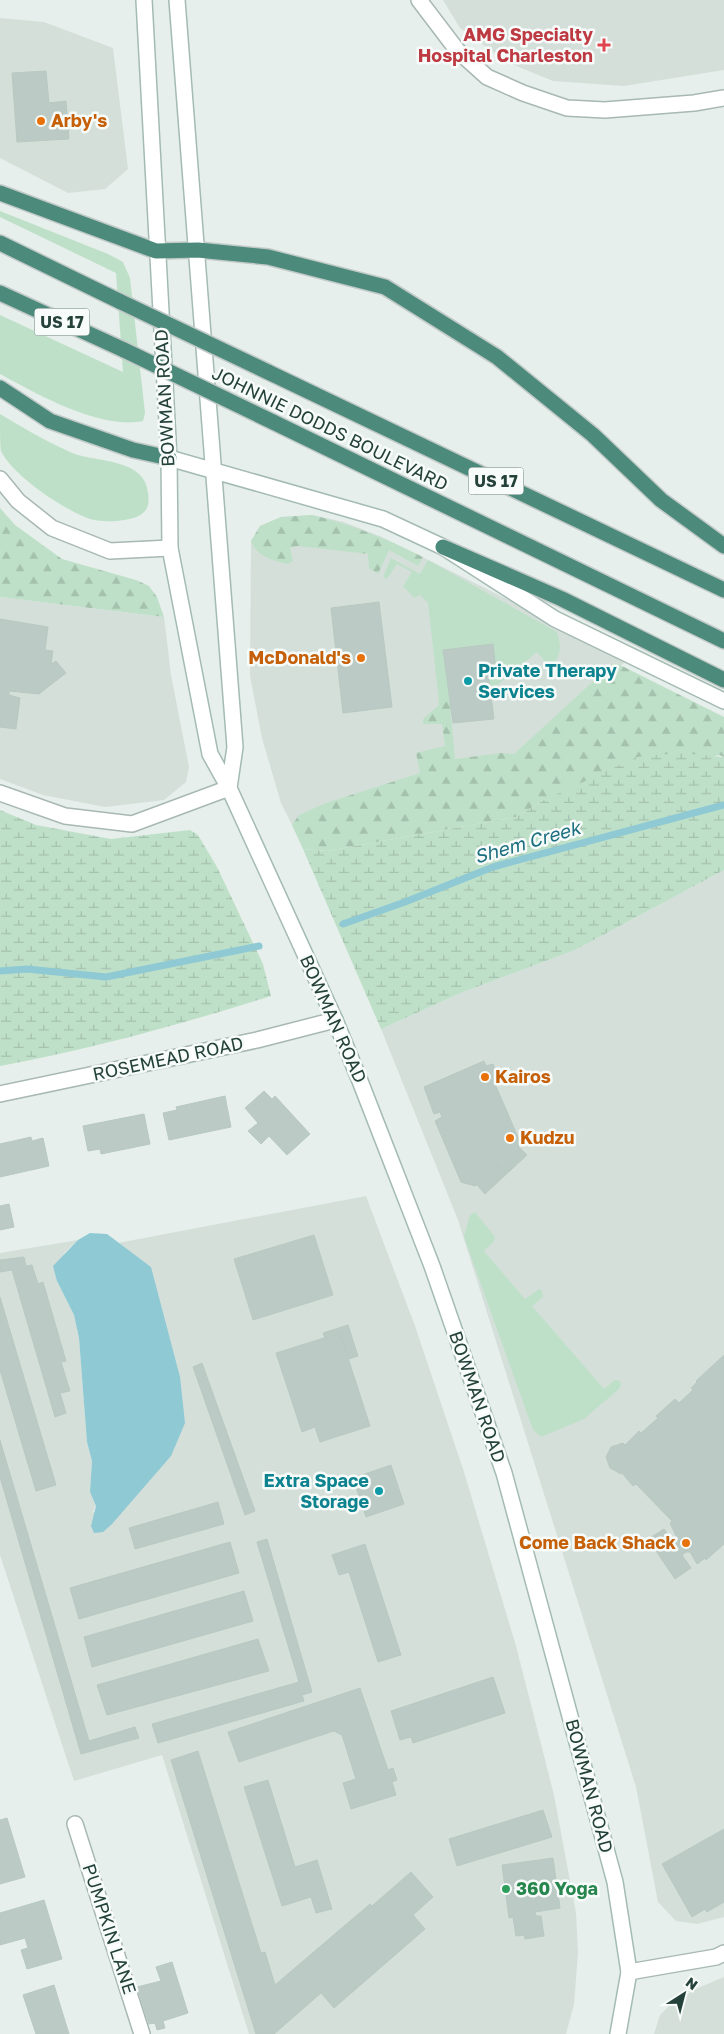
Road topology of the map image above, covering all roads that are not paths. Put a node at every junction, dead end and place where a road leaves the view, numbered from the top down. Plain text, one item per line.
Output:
1 (144, 0) edge
2 (177, 0) edge
3 (419, 0) edge
4 (724, 98) edge
5 (0, 193) edge
6 (0, 243) edge
7 (198, 250) junction
8 (156, 251) junction
9 (0, 293) edge
10 (0, 388) edge
11 (169, 458) junction
12 (213, 470) junction
13 (0, 479) edge
14 (724, 546) edge
15 (443, 547) junction
16 (170, 548) junction
17 (724, 590) edge
18 (724, 641) edge
19 (724, 680) edge
20 (724, 702) edge
21 (229, 788) junction
22 (0, 793) edge
23 (335, 1020) junction
24 (0, 1094) edge
25 (75, 1824) dead end
26 (724, 1953) edge
27 (629, 1972) junction
28 (142, 2034) edge
29 (618, 2034) edge

1 - 8 main road, BOWMAN ROAD
2 - 7 main road
3 - 4 main road
5 - 8 highway
6 - 17 highway, JOHNNIE DODDS BOULEVARD / US 17, bridge
7 - 8 highway
7 - 12 main road
7 - 14 highway
8 - 11 main road, BOWMAN ROAD
9 - 18 highway, JOHNNIE DODDS BOULEVARD / US 17, bridge
10 - 11 highway
11 - 12 main road
11 - 16 main road, BOWMAN ROAD
12 - 15 main road
12 - 21 main road
13 - 16 main road
15 - 19 highway
15 - 20 main road
16 - 21 main road, BOWMAN ROAD
21 - 22 main road
21 - 23 main road, BOWMAN ROAD
23 - 24 main road, ROSEMEAD ROAD
23 - 27 main road, BOWMAN ROAD
25 - 28 main road, PUMPKIN LANE
26 - 27 main road
27 - 29 main road, BOWMAN ROAD

